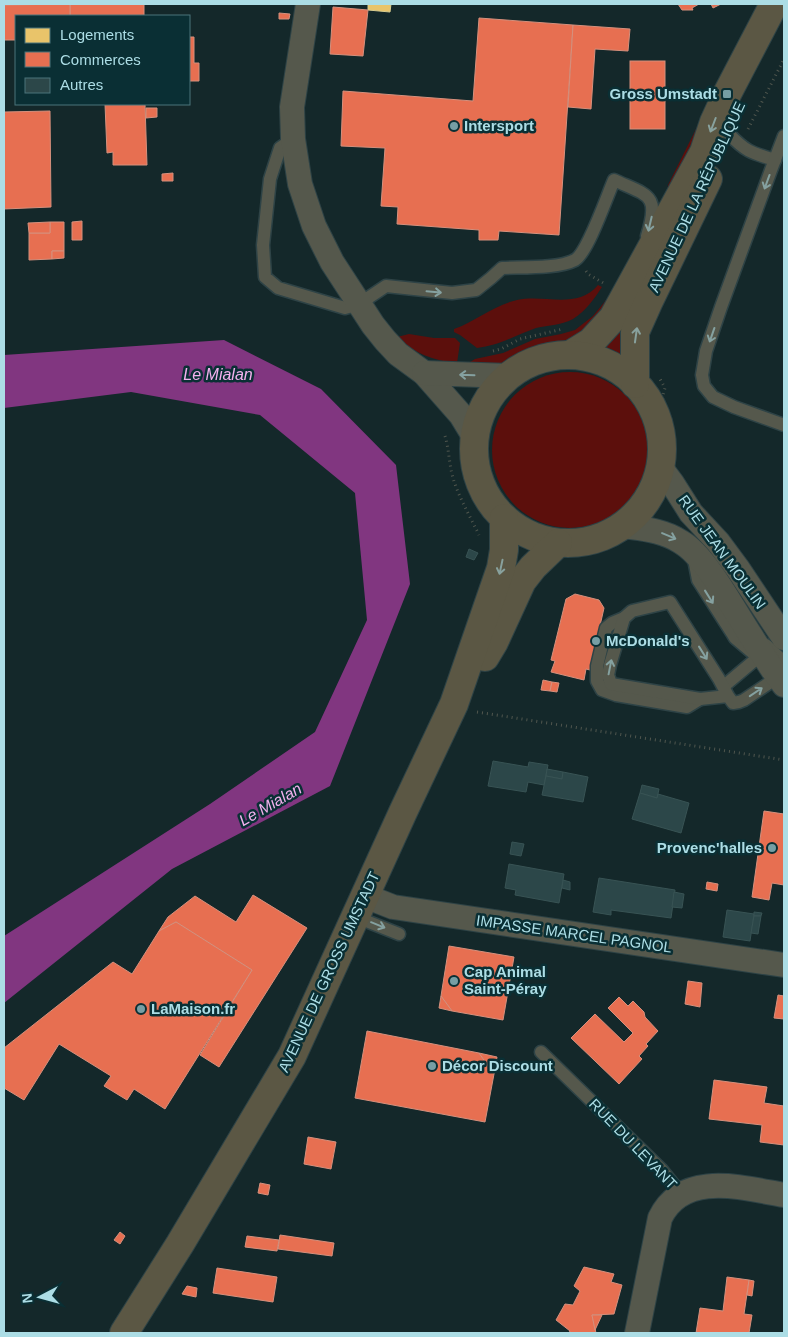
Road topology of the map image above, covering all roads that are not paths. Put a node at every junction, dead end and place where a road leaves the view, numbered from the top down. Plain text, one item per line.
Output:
1 (308, 4) edge
2 (774, 4) edge
3 (784, 16) edge
4 (729, 134) junction
5 (784, 136) edge
6 (293, 139) junction
7 (775, 160) junction
8 (629, 287) junction
9 (359, 304) junction
10 (570, 355) junction
11 (424, 373) junction
12 (509, 376) junction
13 (634, 384) junction
14 (784, 426) edge
15 (475, 438) junction
16 (660, 467) junction
17 (504, 518) junction
18 (622, 526) junction
19 (558, 543) junction
20 (693, 552) junction
21 (775, 617) edge
22 (784, 638) edge
23 (773, 668) edge
24 (728, 695) junction
25 (464, 708) junction
26 (360, 906) junction
27 (400, 934) dead end
28 (784, 965) edge
29 (541, 1052) dead end
30 (681, 1194) junction
31 (784, 1195) edge
32 (124, 1333) edge
33 (637, 1333) edge

1 - 6 street
2 -> 8 main road, AVENUE DE LA RÉPUBLIQUE
3 - 4 main road, AVENUE DE LA RÉPUBLIQUE
4 - 7 lane
13 -> 4 main road, AVENUE DE LA RÉPUBLIQUE
5 - 7 lane
6 - 9 street
6 - 9 lane
7 -> 14 lane
9 -> 8 lane
8 - 10 main road, AVENUE DE LA RÉPUBLIQUE
9 - 11 street
10 - 12 main road
10 - 13 main road
12 -> 11 street
11 - 15 street
12 - 15 main road
13 - 16 main road
15 - 17 main road
16 - 18 main road
16 - 21 street, RUE JEAN MOULIN
17 - 19 main road
17 -> 25 main road, AVENUE DE GROSS UMSTADT
18 - 19 main road
18 -> 20 street, RUE JEAN MOULIN
19 - 25 main road, AVENUE DE GROSS UMSTADT
20 - 23 street, RUE JEAN MOULIN
20 -> 23 lane
21 - 22 street, RUE JEAN MOULIN
23 - 24 lane
24 -> 23 lane
24 -> 24 lane
25 - 26 main road, AVENUE DE GROSS UMSTADT
26 -> 27 lane
26 - 28 street, IMPASSE MARCEL PAGNOL
26 - 32 main road, AVENUE DE GROSS UMSTADT
29 - 30 lane, RUE DU LEVANT
30 - 31 street
30 - 33 street, RUE DU LEVANT

